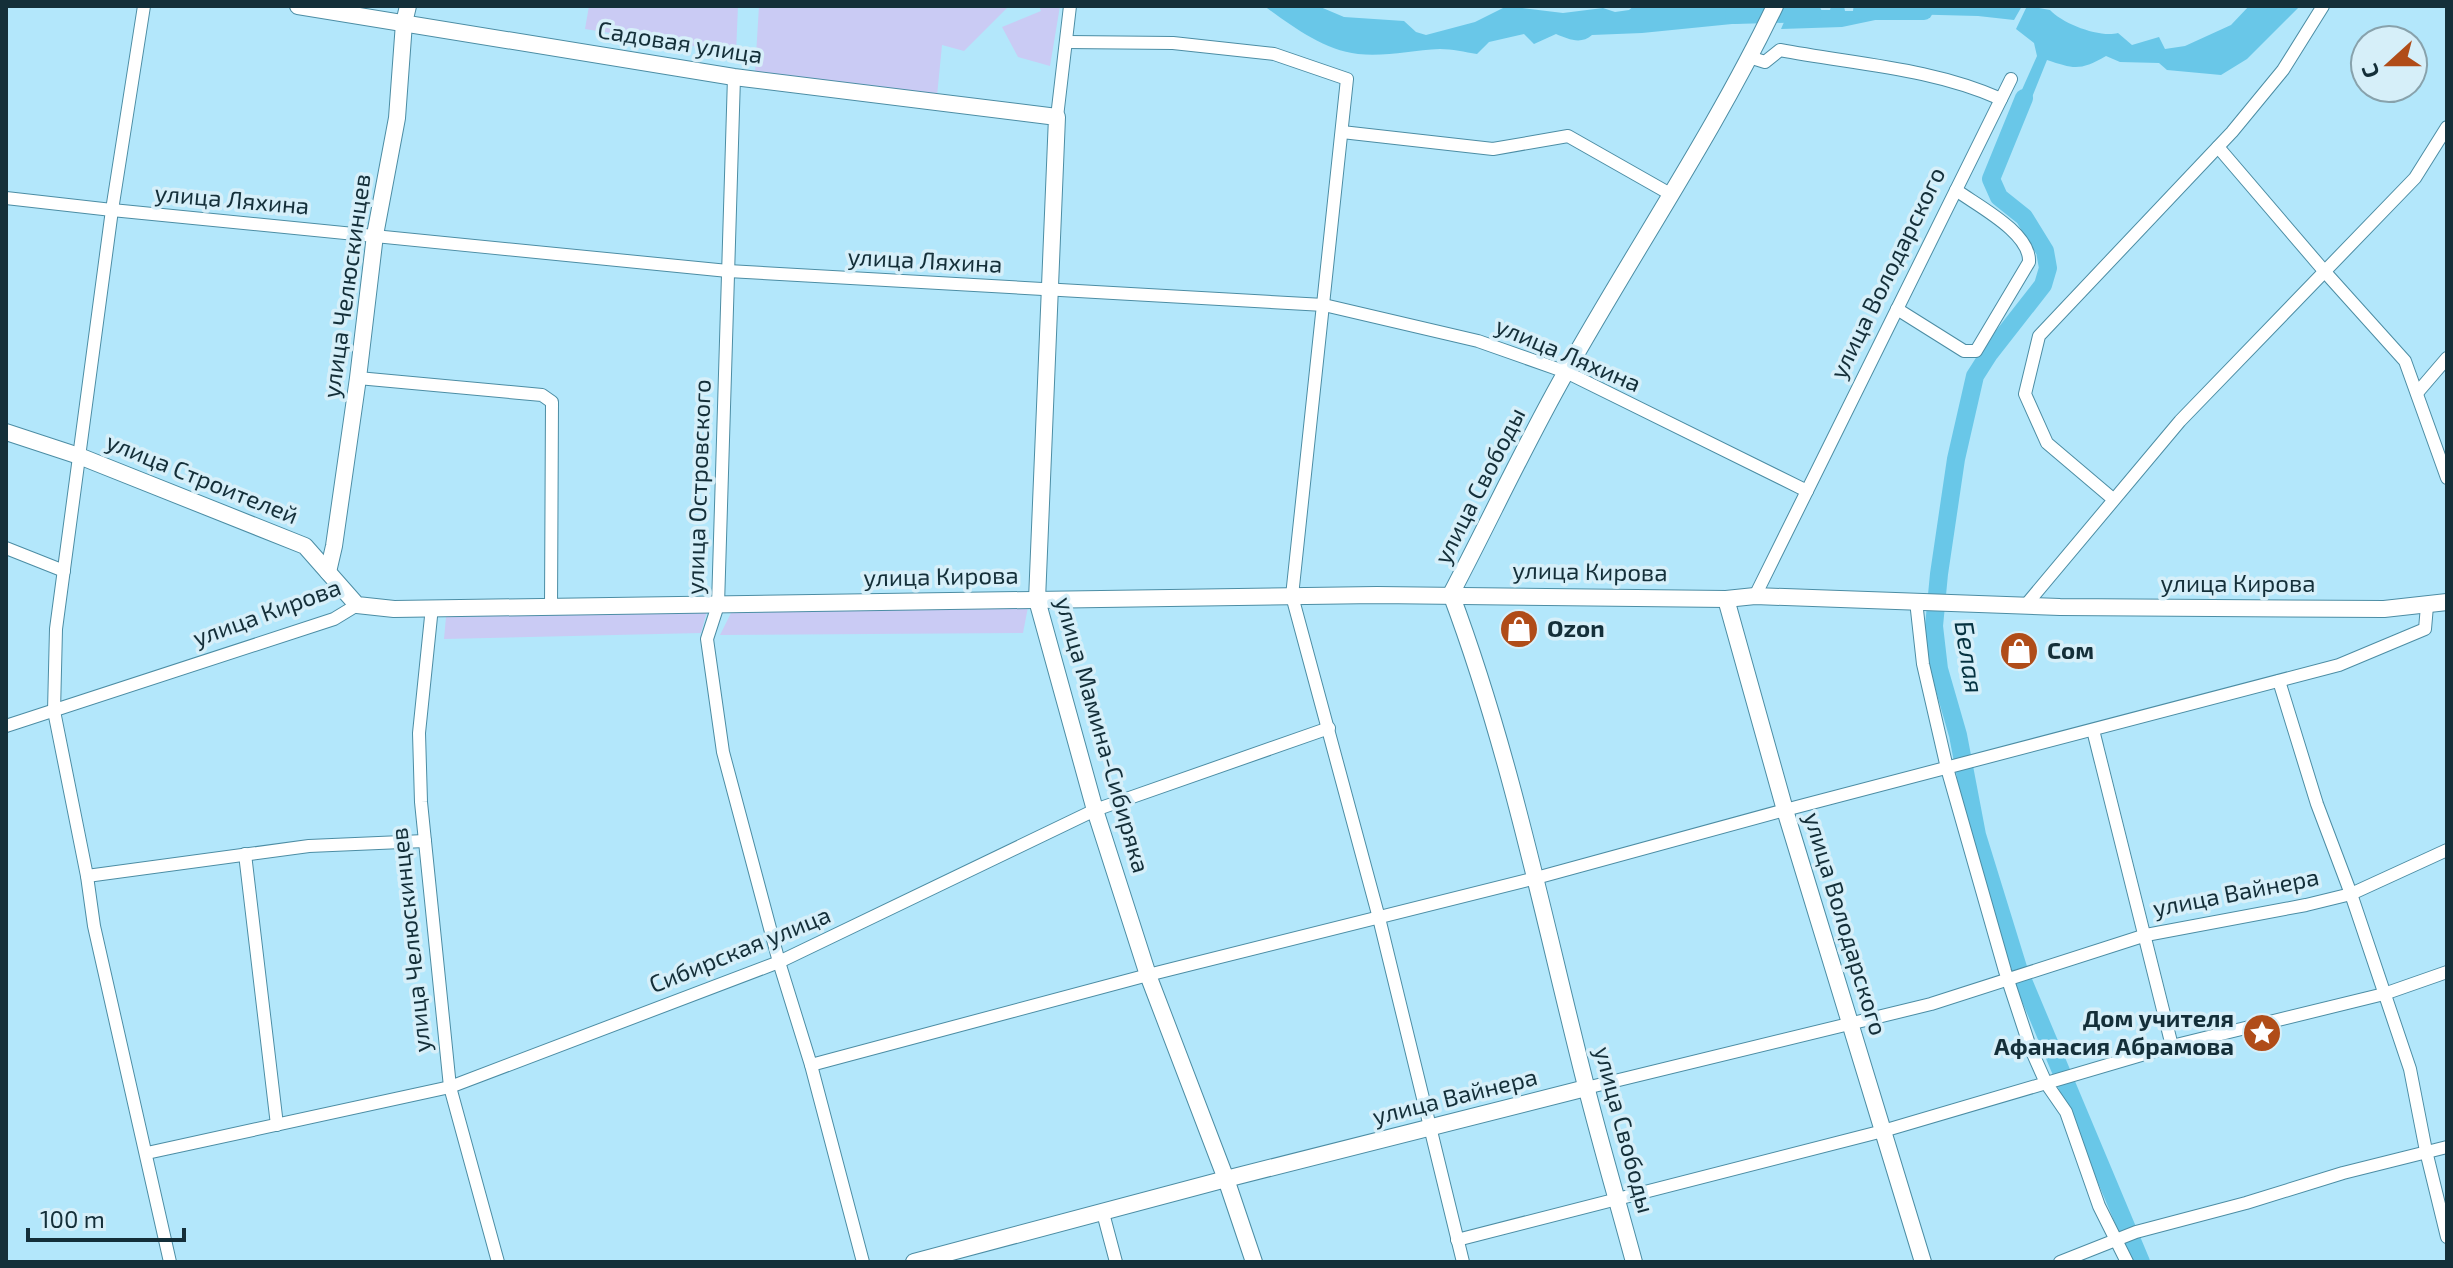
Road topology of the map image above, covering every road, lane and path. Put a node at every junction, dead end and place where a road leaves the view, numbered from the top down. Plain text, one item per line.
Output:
1 (144, 6) edge
2 (298, 6) edge
3 (408, 6) edge
4 (1070, 6) edge
5 (1775, 6) edge
6 (2323, 6) edge
7 (404, 23) junction
8 (1067, 42) junction
9 (1753, 51) junction
10 (734, 77) junction
11 (2011, 79) dead end
12 (2001, 99) junction
13 (1057, 117) junction
14 (2447, 127) edge
15 (1342, 132) junction
16 (2218, 147) junction
17 (1956, 190) junction
18 (1672, 195) junction
19 (6, 198) edge
20 (112, 210) junction
21 (375, 235) junction
22 (728, 271) junction
23 (2325, 272) junction
24 (1051, 290) junction
25 (1324, 305) junction
26 (1897, 309) junction
27 (2447, 358) edge
28 (1566, 372) junction
29 (358, 378) junction
30 (2417, 393) junction
31 (6, 432) edge
32 (79, 456) junction
33 (2447, 478) edge
34 (1807, 491) junction
35 (2113, 499) junction
36 (6, 548) edge
37 (64, 571) junction
38 (328, 572) junction
39 (1451, 594) junction
40 (1292, 596) junction
41 (1755, 596) junction
42 (1726, 599) junction
43 (1037, 600) junction
44 (1916, 601) junction
45 (2447, 602) edge
46 (357, 605) junction
47 (718, 605) junction
48 (2025, 606) junction
49 (2427, 606) junction
50 (432, 607) junction
51 (551, 607) junction
52 (2279, 681) junction
53 (54, 711) junction
54 (6, 726) edge
55 (1329, 728) junction
56 (2093, 730) junction
57 (1947, 768) junction
58 (1095, 810) junction
59 (1785, 810) junction
60 (425, 841) junction
61 (2447, 850) edge
62 (245, 854) junction
63 (87, 876) junction
64 (1536, 878) junction
65 (2351, 894) junction
66 (1379, 918) junction
67 (2146, 935) junction
68 (779, 962) junction
69 (2447, 972) edge
70 (1148, 975) junction
71 (2007, 978) junction
72 (2384, 994) junction
73 (1850, 1023) junction
74 (2172, 1046) junction
75 (811, 1065) junction
76 (2046, 1083) junction
77 (450, 1087) junction
78 (1586, 1088) junction
79 (277, 1125) junction
80 (1430, 1129) junction
81 (1883, 1131) junction
82 (2447, 1147) edge
83 (2426, 1151) junction
84 (147, 1153) junction
85 (1226, 1179) junction
86 (1617, 1199) junction
87 (1103, 1213) junction
88 (2447, 1237) edge
89 (1457, 1240) junction
90 (2115, 1240) junction
91 (170, 1262) edge
92 (498, 1262) edge
93 (863, 1262) edge
94 (914, 1262) edge
95 (1116, 1262) edge
96 (1254, 1262) edge
97 (1463, 1262) edge
98 (1634, 1262) edge
99 (1923, 1262) edge
100 (2060, 1262) edge
101 (2127, 1262) edge

1 - 20 street
2 - 7 main road, Садовая улица
3 - 7 main road, улица Челюскинцев
4 - 8 street, улица Мамина-Сибиряка
5 - 9 main road, улица Свободы
6 - 16 street
7 - 10 main road, Садовая улица
7 - 21 main road, улица Челюскинцев
8 - 13 street, улица Мамина-Сибиряка
8 - 15 street
9 - 12 street
9 - 18 main road, улица Свободы
10 - 13 main road, Садовая улица
10 - 22 street, улица Островского
11 - 12 street, улица Володарского
12 - 17 street, улица Володарского
13 - 24 main road, улица Мамина-Сибиряка
14 - 23 street
15 - 18 street
15 - 25 street
16 - 23 street
16 - 35 street
17 - 26 street, улица Володарского
17 - 26 street
18 - 28 main road, улица Свободы
19 - 20 street, улица Ляхина
20 - 21 street, улица Ляхина
20 - 32 street
21 - 22 street, улица Ляхина
21 - 29 main road, улица Челюскинцев
22 - 24 street, улица Ляхина
22 - 47 street, улица Островского
23 - 30 street
23 - 35 street
24 - 25 street, улица Ляхина
24 - 43 main road, улица Мамина-Сибиряка
25 - 28 street, улица Ляхина
25 - 40 street
26 - 34 street, улица Володарского
27 - 30 street
28 - 34 street, улица Ляхина
28 - 39 main road, улица Свободы
29 - 38 main road, улица Челюскинцев
29 - 51 street
30 - 33 street
31 - 32 main road, улица Строителей
32 - 37 street
32 - 38 main road, улица Строителей
34 - 41 street, улица Володарского
35 - 48 street
36 - 37 street
37 - 53 street
38 - 46 main road, улица Строителей
39 - 40 main road, улица Кирова
39 - 42 main road, улица Кирова
39 - 64 main road, улица Свободы
40 - 43 main road, улица Кирова
40 - 55 street
41 - 42 main road, улица Кирова
41 - 44 main road, улица Кирова
42 - 59 main road, улица Володарского
43 - 47 main road, улица Кирова
43 - 58 main road, улица Мамина-Сибиряка
44 - 48 main road, улица Кирова
44 - 57 street
45 - 49 main road, улица Кирова
46 - 50 main road, улица Кирова
46 - 53 street, улица Кирова
47 - 51 main road, улица Кирова
47 - 68 street, улица Островского
48 - 49 main road, улица Кирова
49 - 52 street
50 - 51 main road, улица Кирова
50 - 60 street, улица Челюскинцев
52 - 56 street
52 - 65 street
53 - 54 street, улица Кирова
53 - 63 street
55 - 58 street, Сибирская улица
55 - 66 street
56 - 57 street
56 - 67 street
57 - 59 street
57 - 71 street
58 - 68 street, Сибирская улица
58 - 70 main road, улица Мамина-Сибиряка
59 - 64 street
59 - 73 main road, улица Володарского
60 - 62 street
60 - 77 street, улица Челюскинцев
61 - 65 street, улица Вайнера
62 - 63 street
62 - 79 street
63 - 84 street
64 - 66 street
64 - 78 main road, улица Свободы
65 - 67 street, улица Вайнера
65 - 72 street
66 - 70 street
66 - 80 street
67 - 71 street, улица Вайнера
67 - 74 street
68 - 75 street, улица Островского
68 - 77 street, Сибирская улица
69 - 72 street
70 - 75 street
70 - 85 main road, улица Мамина-Сибиряка
71 - 73 street, улица Вайнера
71 - 76 street
72 - 74 street
72 - 83 street
73 - 78 street, улица Вайнера
73 - 81 main road, улица Володарского
74 - 76 street
75 - 93 street, улица Островского
76 - 81 street
76 - 90 street
77 - 79 street, Сибирская улица
77 - 92 street, улица Челюскинцев
78 - 80 main road, улица Вайнера
78 - 86 main road, улица Свободы
79 - 84 street, Сибирская улица
80 - 85 main road, улица Вайнера
80 - 89 street
81 - 86 street
81 - 99 main road, улица Володарского
82 - 83 street
83 - 88 street
83 - 90 street
84 - 91 street
85 - 87 main road, улица Вайнера
85 - 96 main road, улица Мамина-Сибиряка
86 - 89 street
86 - 98 main road, улица Свободы
87 - 94 main road, улица Вайнера
87 - 95 street
89 - 97 street
90 - 100 street
90 - 101 street

